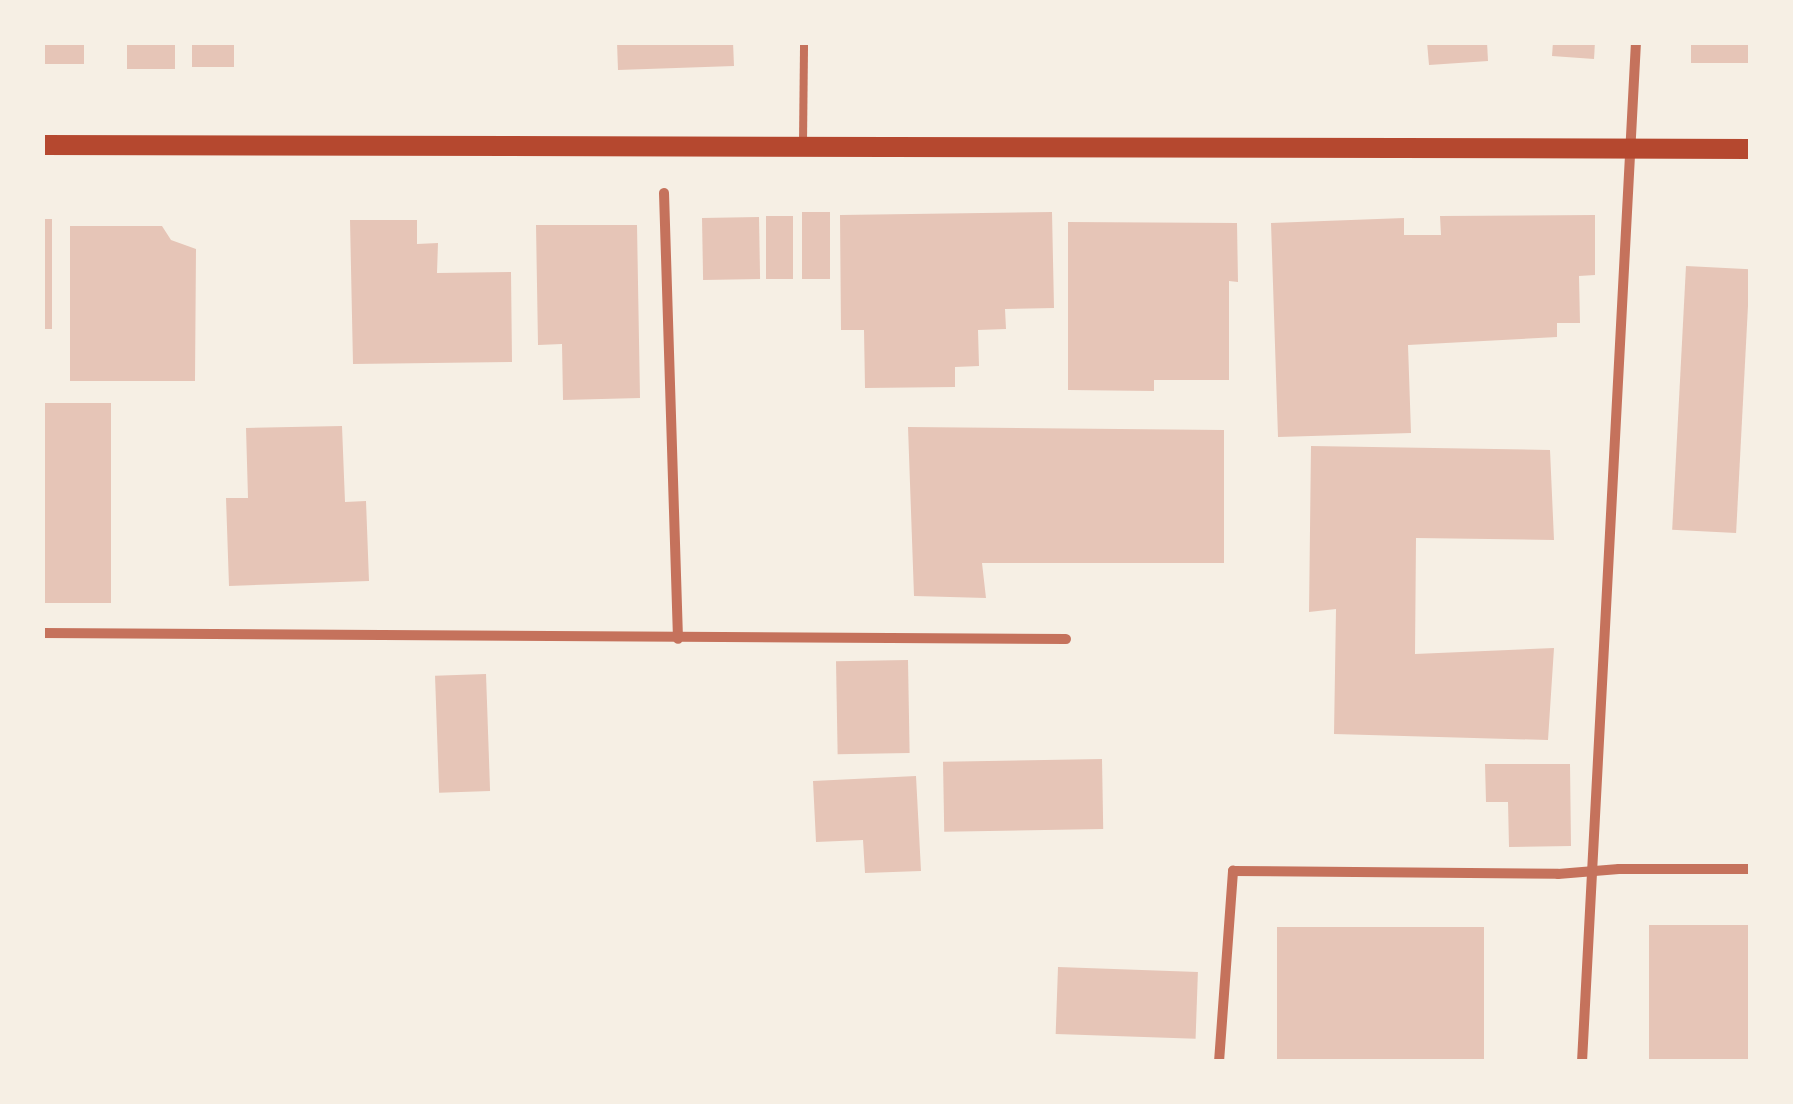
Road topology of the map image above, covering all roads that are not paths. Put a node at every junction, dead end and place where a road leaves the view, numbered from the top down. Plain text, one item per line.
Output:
1 (804, 42) edge
2 (1636, 42) edge
3 (42, 145) edge
4 (803, 147) junction
5 (1631, 148) junction
6 (1750, 149) edge
7 (664, 193) dead end
8 (42, 633) edge
9 (678, 638) junction
10 (1066, 638) dead end
11 (1750, 868) edge
12 (1593, 871) junction
13 (1220, 1062) edge
14 (1582, 1062) edge

1 - 4 lane
2 - 5 street
3 - 4 main road
4 - 5 main road
5 - 6 main road
5 - 12 street
7 - 9 street
8 - 9 street
9 - 10 street
11 - 12 street
12 - 13 street
12 - 14 street

